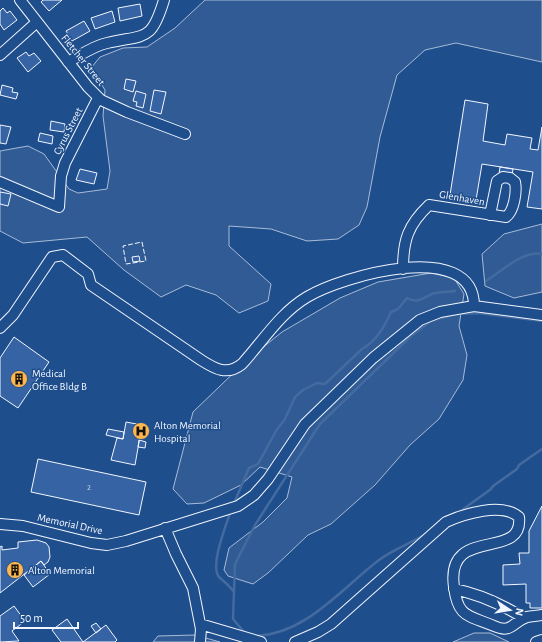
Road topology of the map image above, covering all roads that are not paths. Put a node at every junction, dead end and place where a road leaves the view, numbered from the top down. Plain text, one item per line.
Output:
1 (20, 0) edge
2 (164, 0) edge
3 (37, 22) junction
4 (0, 55) edge
5 (68, 62) junction
6 (98, 98) junction
7 (186, 134) dead end
8 (0, 182) edge
9 (490, 215) dead end
10 (403, 269) junction
11 (474, 306) junction
12 (542, 315) edge
13 (0, 328) edge
14 (0, 524) edge
15 (165, 528) junction
16 (454, 589) junction
17 (542, 615) edge
18 (524, 618) junction
19 (200, 624) junction
20 (542, 640) edge
21 (200, 642) edge
22 (259, 642) edge
23 (295, 642) edge
24 (536, 642) edge

1 - 3 street, Fletcher Street
2 - 5 street
3 - 4 street
3 - 5 street, Fletcher Street
5 - 6 street, Fletcher Street
6 - 7 street, Fletcher Street
6 - 8 street, Cyrus Street
9 - 10 street, Glenhaven
10 - 11 street
10 - 13 street
11 - 12 street, Memorial Drive
11 - 15 street, Memorial Drive
14 - 15 street, Memorial Drive
15 - 19 street
16 - 18 street
16 - 18 street
16 - 23 street
17 - 18 street
19 - 21 street
19 - 22 street
20 - 24 street

